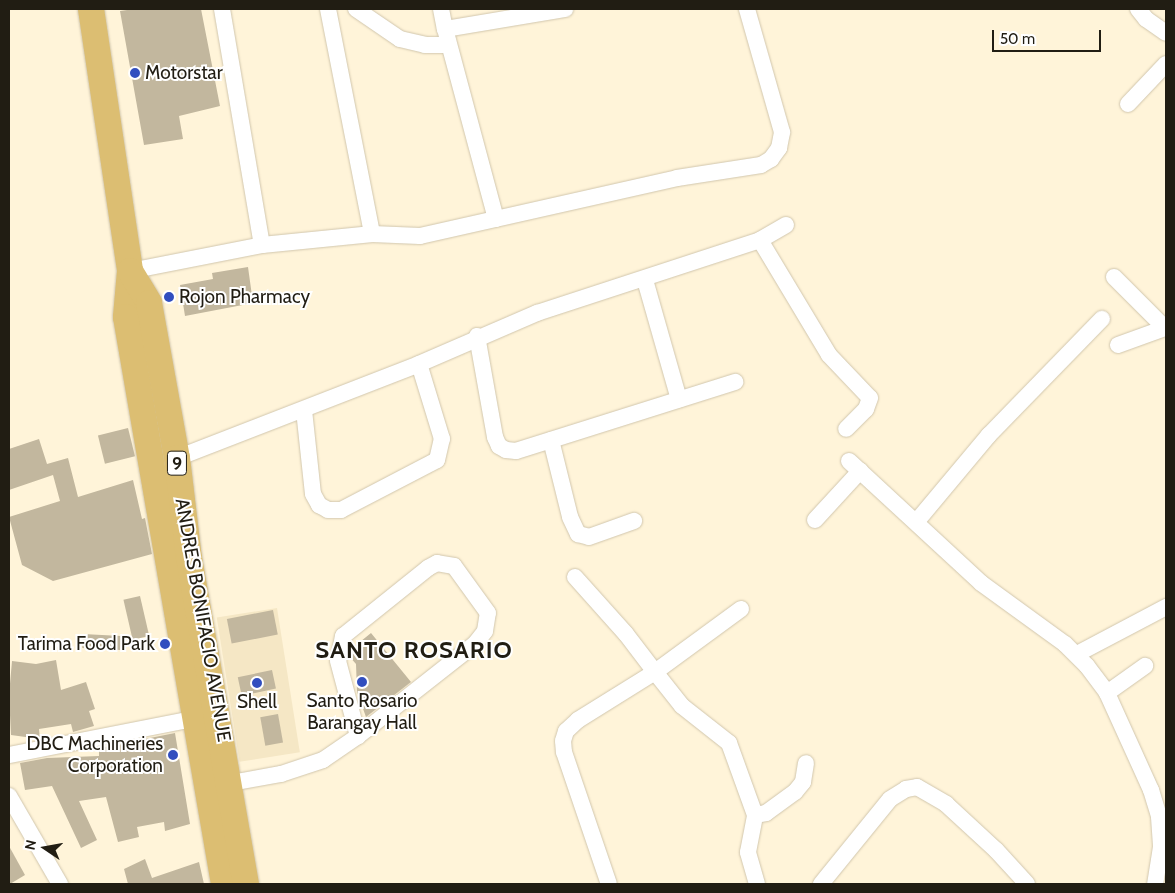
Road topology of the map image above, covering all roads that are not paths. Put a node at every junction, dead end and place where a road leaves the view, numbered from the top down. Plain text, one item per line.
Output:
1 (91, 9) edge
2 (222, 9) edge
3 (328, 9) edge
4 (356, 9) edge
5 (441, 9) edge
6 (565, 9) edge
7 (747, 9) edge
8 (1138, 9) edge
9 (1166, 33) edge
10 (446, 37) junction
11 (1166, 64) edge
12 (1128, 104) dead end
13 (496, 219) junction
14 (786, 225) dead end
15 (372, 234) junction
16 (760, 240) junction
17 (262, 245) junction
18 (130, 271) junction
19 (1114, 277) dead end
20 (645, 280) junction
21 (1102, 319) dead end
22 (1166, 328) edge
23 (477, 336) junction
24 (1118, 345) dead end
25 (419, 364) junction
26 (735, 382) dead end
27 (679, 399) junction
28 (304, 410) junction
29 (846, 429) dead end
30 (550, 440) junction
31 (177, 458) junction
32 (815, 520) dead end
33 (634, 521) dead end
34 (916, 521) junction
35 (575, 577) dead end
36 (1166, 607) edge
37 (741, 609) dead end
38 (1077, 654) junction
39 (1145, 666) dead end
40 (655, 672) junction
41 (1107, 693) junction
42 (206, 716) junction
43 (358, 736) junction
44 (9, 755) edge
45 (806, 762) dead end
46 (231, 783) junction
47 (9, 796) edge
48 (755, 815) junction
49 (60, 884) edge
50 (224, 884) edge
51 (246, 884) edge
52 (609, 884) edge
53 (757, 884) edge
54 (821, 884) edge
55 (1027, 884) edge
56 (1155, 884) edge

1 - 18 highway, ANDRES BONIFACIO AVENUE / 9
2 - 17 street
3 - 15 street
4 - 10 street
5 - 10 street
6 - 10 street
7 - 13 street
8 - 9 street
10 - 13 street
11 - 12 street
13 - 15 street
14 - 16 street
15 - 17 street
16 - 20 street
16 - 29 street
17 - 18 street
18 - 31 highway, ANDRES BONIFACIO AVENUE / 9
18 - 42 highway, ANDRES BONIFACIO AVENUE / 9
19 - 22 street
20 - 23 street
20 - 27 street
21 - 34 street
22 - 24 street
23 - 25 street
23 - 30 street
25 - 28 street
25 - 28 street
26 - 27 street
27 - 30 street
28 - 31 street
30 - 33 street
31 - 42 highway, ANDRES BONIFACIO AVENUE / 9
32 - 34 street
34 - 38 street
35 - 40 street
36 - 38 street
37 - 40 street
38 - 41 street
39 - 41 street
40 - 48 street
40 - 52 street
41 - 56 street
42 - 44 street
42 - 46 highway, ANDRES BONIFACIO AVENUE / 9
42 - 50 highway, ANDRES BONIFACIO AVENUE / 9
43 - 43 street
43 - 46 street
45 - 48 street
46 - 51 highway, ANDRES BONIFACIO AVENUE / 9
47 - 49 street
48 - 53 street
54 - 55 street

